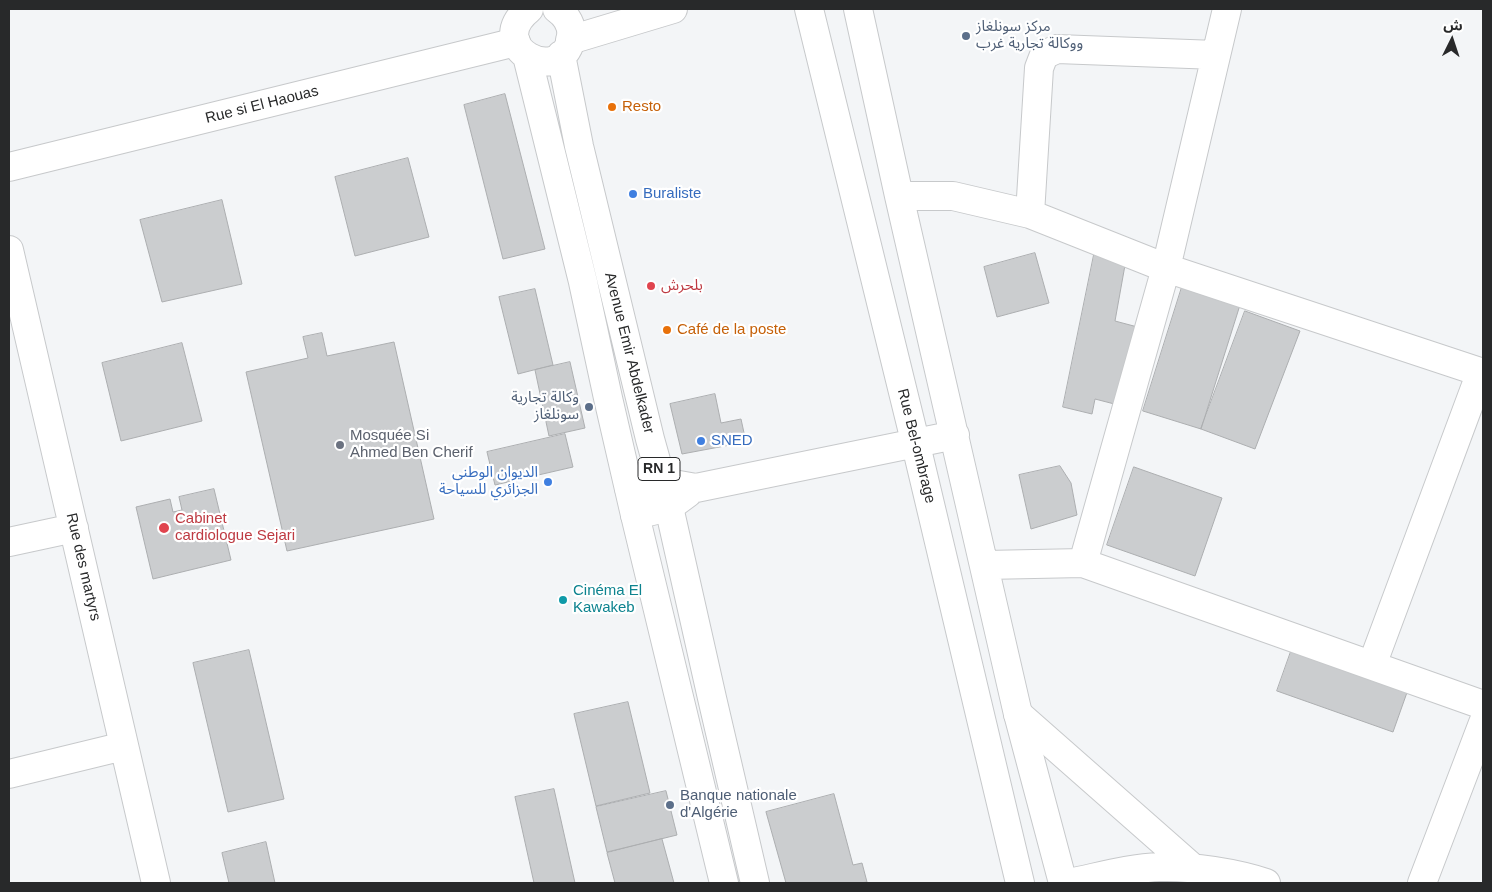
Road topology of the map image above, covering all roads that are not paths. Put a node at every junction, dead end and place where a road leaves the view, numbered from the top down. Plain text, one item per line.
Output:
1 (558, 9) edge
2 (673, 9) edge
3 (809, 9) edge
4 (858, 9) edge
5 (1227, 9) edge
6 (521, 27) edge
7 (566, 48) junction
8 (1216, 55) junction
9 (9, 167) edge
10 (899, 196) junction
11 (1030, 214) junction
12 (9, 250) edge
13 (1166, 268) junction
14 (1482, 372) edge
15 (955, 436) junction
16 (916, 445) junction
17 (629, 488) junction
18 (666, 494) junction
19 (635, 515) junction
20 (74, 528) junction
21 (9, 542) edge
22 (1083, 563) junction
23 (985, 565) junction
24 (1372, 665) junction
25 (1483, 704) edge
26 (1018, 714) junction
27 (1483, 722) edge
28 (124, 746) junction
29 (9, 774) edge
30 (1194, 869) junction
31 (156, 883) edge
32 (724, 883) edge
33 (756, 883) edge
34 (1020, 883) edge
35 (1063, 883) edge
36 (1069, 883) edge
37 (1266, 883) edge
38 (1422, 883) edge

1 - 7 street, Avenue Emir Abdelkader
2 - 7 street
3 - 16 street, Rue Bel-ombrage
4 - 10 street
5 - 8 street
6 - 7 street
6 - 9 street, Rue si El Haouas
6 - 17 street, Avenue Emir Abdelkader / RN 1
7 - 18 street, Avenue Emir Abdelkader / RN 1
8 - 11 street
8 - 13 street
10 - 11 street
10 - 15 street
11 - 13 street
12 - 20 street, Rue des martyrs
13 - 14 street
13 - 22 street
14 - 24 street
15 - 16 street
15 - 23 street
16 - 18 street
16 - 34 street, Rue Bel-ombrage
17 - 18 street
17 - 19 street, Avenue Emir Abdelkader / RN 1
18 - 19 street
18 - 33 street, Avenue Emir Abdelkader / RN 1
19 - 32 street, Avenue Emir Abdelkader / RN 1
20 - 21 street
20 - 28 street, Rue des martyrs
22 - 23 street
22 - 24 street
23 - 26 street
24 - 25 street
26 - 30 street
26 - 35 street
27 - 38 street
28 - 29 street
28 - 31 street, Rue des martyrs
30 - 36 street
30 - 37 street

